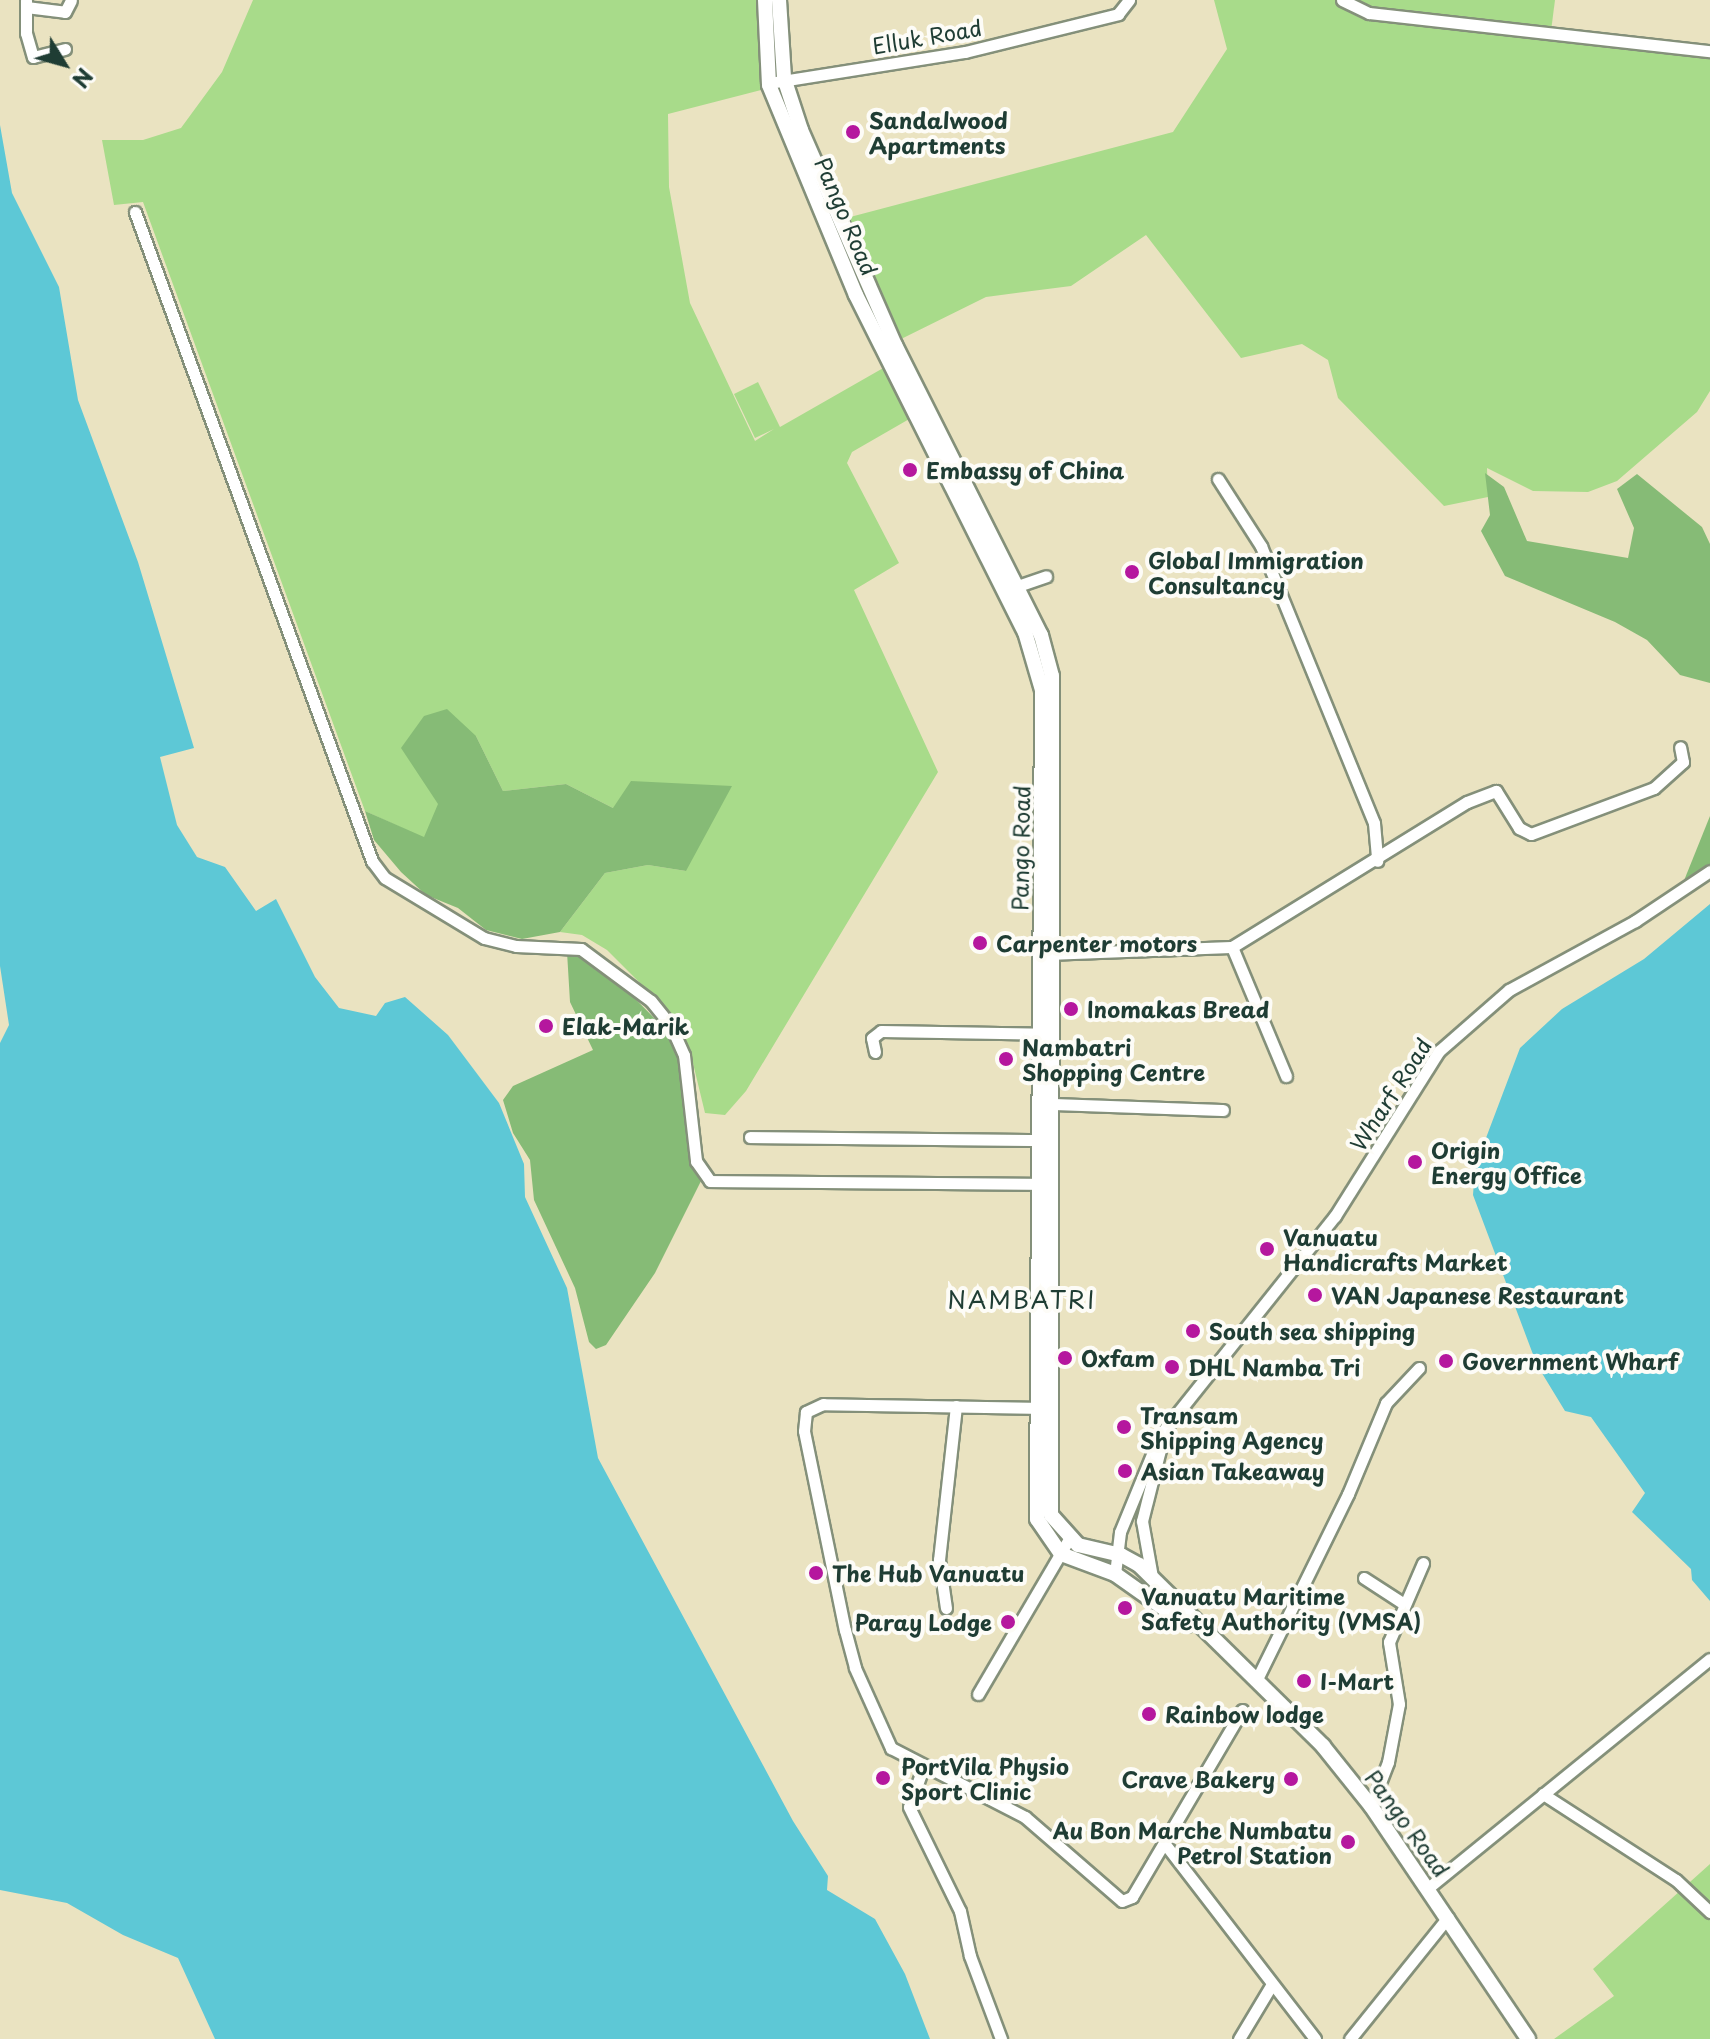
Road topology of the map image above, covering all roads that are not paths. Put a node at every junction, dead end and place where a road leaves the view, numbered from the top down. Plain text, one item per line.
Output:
1 (71, 0) edge
2 (765, 0) edge
3 (779, 0) edge
4 (1129, 0) edge
5 (1342, 0) edge
6 (26, 3) edge
7 (65, 49) dead end
8 (1710, 51) edge
9 (784, 78) junction
10 (769, 83) junction
11 (135, 212) dead end
12 (1218, 479) dead end
13 (1046, 576) dead end
14 (1011, 589) junction
15 (1680, 747) dead end
16 (1377, 861) junction
17 (1710, 871) edge
18 (1232, 947) junction
19 (1047, 954) junction
20 (1037, 1034) junction
21 (1053, 1034) junction
22 (875, 1052) dead end
23 (1286, 1076) dead end
24 (1052, 1104) junction
25 (1223, 1110) dead end
26 (750, 1137) dead end
27 (1044, 1140) junction
28 (1052, 1183) junction
29 (1035, 1184) junction
30 (1419, 1368) dead end
31 (956, 1406) junction
32 (1044, 1408) junction
33 (1174, 1416) junction
34 (1069, 1539) junction
35 (1114, 1553) junction
36 (1061, 1554) junction
37 (1142, 1559) junction
38 (1423, 1563) dead end
39 (1118, 1576) junction
40 (1364, 1578) dead end
41 (1404, 1604) junction
42 (946, 1608) dead end
43 (1227, 1652) junction
44 (1710, 1659) edge
45 (1257, 1679) junction
46 (978, 1694) dead end
47 (1242, 1710) dead end
48 (923, 1768) junction
49 (1543, 1794) junction
50 (1371, 1806) junction
51 (1165, 1844) junction
52 (1428, 1888) junction
53 (1710, 1912) edge
54 (1448, 1917) junction
55 (1272, 1984) junction
56 (1001, 2039) edge
57 (1239, 2039) edge
58 (1315, 2039) edge
59 (1350, 2039) edge
60 (1528, 2039) edge

1 - 6 street
2 - 10 street, Pango Road
3 - 9 street, Pango Road
4 - 9 street, Elluk Road
5 - 8 street
6 - 7 street
9 - 10 street, Elluk Road
9 - 14 street, Pango Road
10 - 14 street, Pango Road
11 - 29 street
12 - 16 street
13 - 14 street
14 - 19 street, Pango Road
15 - 16 street
16 - 18 street
17 - 33 street, Wharf Road
18 - 19 street
18 - 23 street
19 - 20 street, Pango Road
19 - 21 street, Pango Road
20 - 21 street
20 - 22 street
20 - 27 street, Pango Road
21 - 24 street, Pango Road
24 - 25 street
24 - 27 street, Pango Road
26 - 27 street
27 - 28 street, Pango Road
27 - 29 street, Pango Road
28 - 29 street
28 - 32 street, Pango Road
29 - 32 street, Pango Road
30 - 45 street
31 - 32 street
31 - 42 street
31 - 48 street
32 - 34 street, Pango Road
32 - 36 street, Pango Road
33 - 35 street, Wharf Road
33 - 37 street, Wharf Road
34 - 35 street, Pango Road
34 - 36 street
35 - 37 street, Pango Road
35 - 39 street, Wharf Road
36 - 39 street, Pango Road
36 - 46 street
37 - 39 street
37 - 43 street, Pango Road
38 - 41 street
39 - 43 street, Pango Road
40 - 41 street
41 - 50 street
43 - 45 street, Pango Road
44 - 49 street
45 - 50 street, Pango Road
47 - 51 street
48 - 51 street
48 - 56 street
49 - 52 street
49 - 53 street
50 - 52 street, Pango Road
51 - 55 street
52 - 54 street, Pango Road
54 - 59 street
54 - 60 street, Pango Road
55 - 57 street
55 - 58 street

